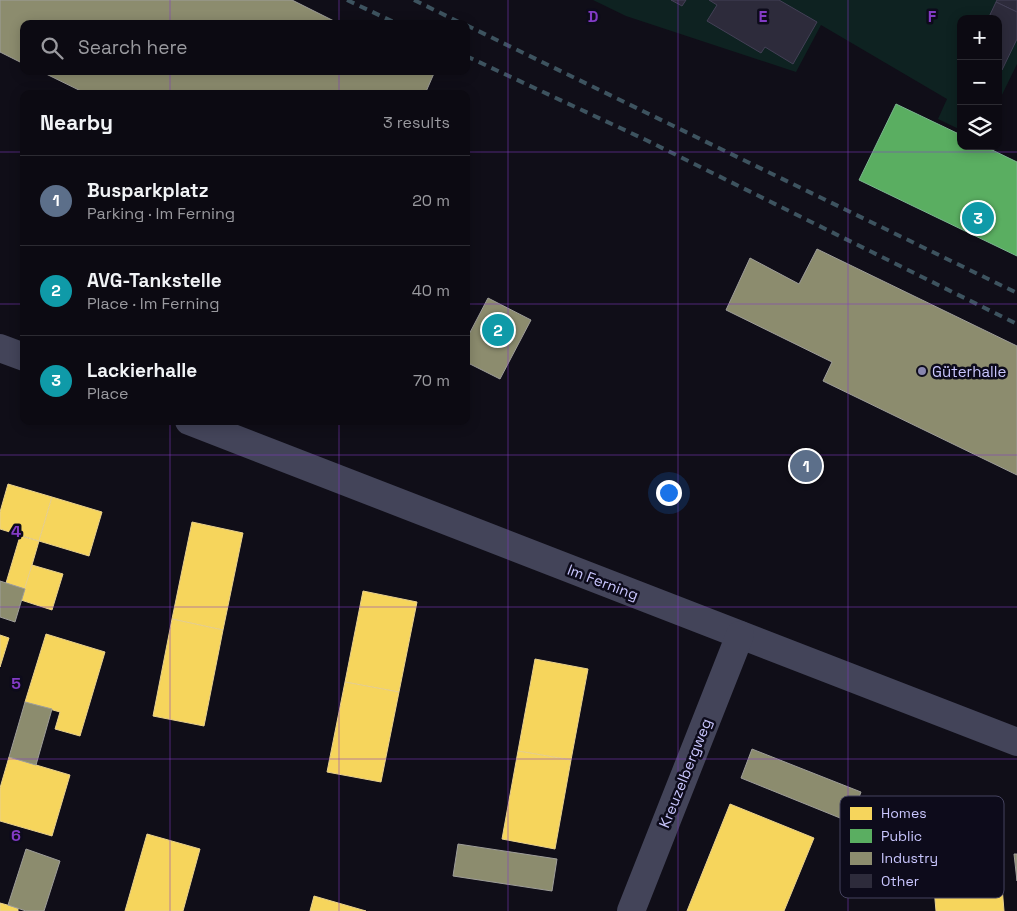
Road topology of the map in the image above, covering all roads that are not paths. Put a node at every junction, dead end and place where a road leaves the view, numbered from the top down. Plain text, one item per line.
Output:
1 (0, 348) edge
2 (20, 356) edge
3 (199, 425) edge
4 (740, 635) junction
5 (1017, 742) edge
6 (631, 911) edge

1 - 2 street
3 - 4 street, Im Ferning
4 - 5 street, Im Ferning
4 - 6 street, Kreuzelbergweg

